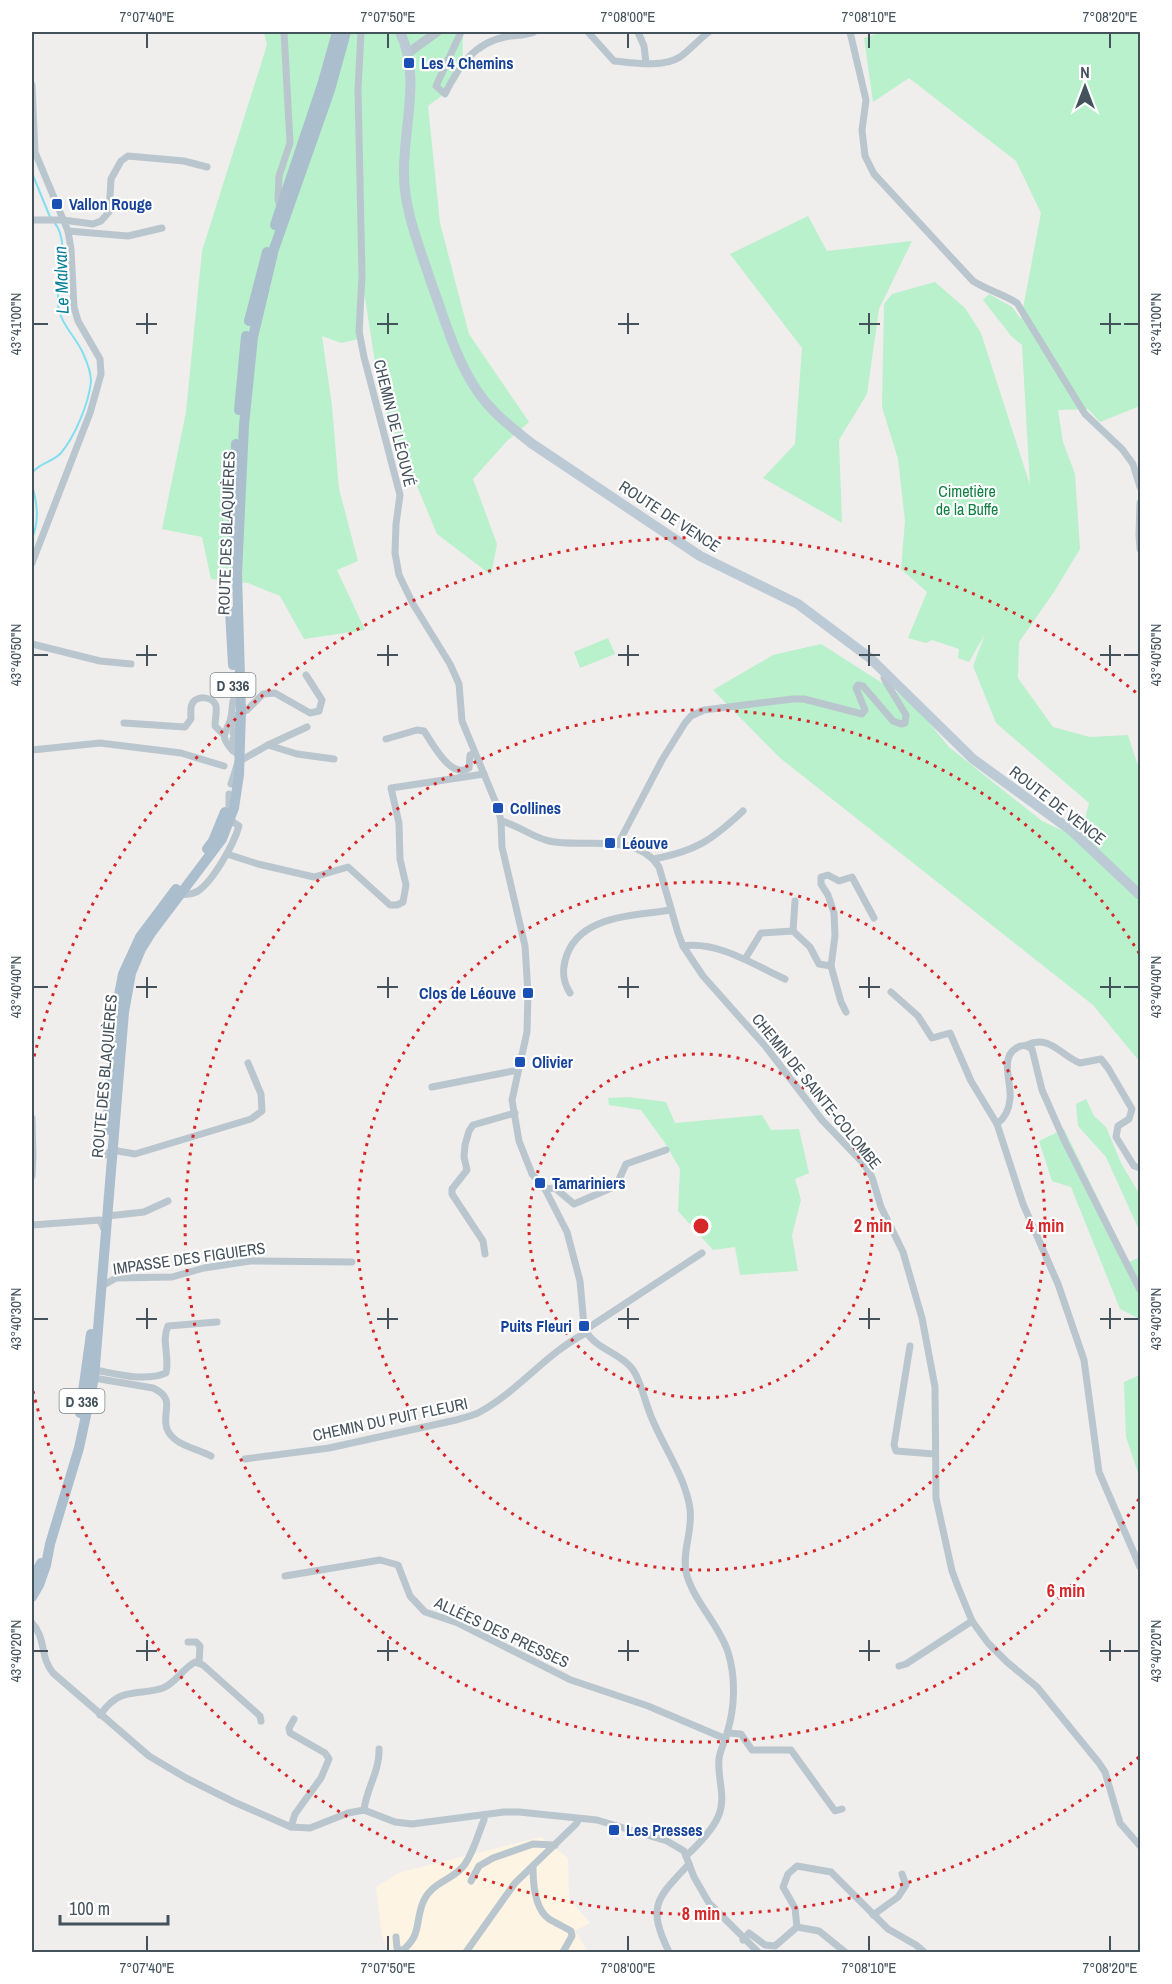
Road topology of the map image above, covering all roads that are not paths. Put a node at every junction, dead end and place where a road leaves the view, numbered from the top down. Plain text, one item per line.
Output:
1 (284, 32) edge
2 (338, 32) edge
3 (346, 32) edge
4 (361, 32) edge
5 (400, 32) edge
6 (437, 32) edge
7 (461, 32) edge
8 (534, 32) edge
9 (588, 32) edge
10 (638, 32) edge
11 (709, 32) edge
12 (850, 32) edge
13 (408, 53) junction
14 (646, 63) junction
15 (32, 85) edge
16 (32, 95) edge
17 (207, 166) dead end
18 (302, 169) junction
19 (285, 189) junction
20 (284, 219) junction
21 (32, 220) edge
22 (56, 221) junction
23 (162, 228) dead end
24 (68, 231) junction
25 (1140, 487) edge
26 (1140, 503) edge
27 (1140, 549) edge
28 (32, 563) edge
29 (32, 644) edge
30 (232, 663) junction
31 (131, 664) dead end
32 (885, 673) junction
33 (306, 675) dead end
34 (241, 711) junction
35 (124, 723) dead end
36 (307, 727) dead end
37 (230, 736) junction
38 (386, 739) dead end
39 (268, 745) junction
40 (32, 750) edge
41 (475, 753) junction
42 (236, 755) junction
43 (333, 759) dead end
44 (224, 766) dead end
45 (484, 774) junction
46 (230, 789) junction
47 (742, 811) dead end
48 (230, 820) junction
49 (501, 821) junction
50 (213, 841) junction
51 (618, 844) junction
52 (228, 854) junction
53 (654, 859) junction
54 (179, 895) junction
55 (1140, 895) edge
56 (795, 901) dead end
57 (671, 910) junction
58 (874, 918) dead end
59 (793, 931) junction
60 (683, 946) junction
61 (745, 959) junction
62 (831, 966) junction
63 (785, 979) dead end
64 (891, 992) dead end
65 (570, 993) dead end
66 (846, 1012) dead end
67 (1027, 1046) junction
68 (248, 1063) dead end
69 (518, 1070) junction
70 (432, 1087) dead end
71 (515, 1113) junction
72 (32, 1118) edge
73 (997, 1124) junction
74 (666, 1150) dead end
75 (109, 1153) junction
76 (1140, 1168) edge
77 (32, 1176) edge
78 (545, 1189) junction
79 (168, 1202) dead end
80 (104, 1218) junction
81 (32, 1226) edge
82 (702, 1253) dead end
83 (485, 1254) dead end
84 (352, 1262) dead end
85 (102, 1286) junction
86 (1140, 1290) edge
87 (217, 1322) dead end
88 (587, 1333) junction
89 (910, 1346) dead end
90 (95, 1374) junction
91 (934, 1454) junction
92 (211, 1456) dead end
93 (245, 1459) dead end
94 (69, 1482) junction
95 (50, 1544) junction
96 (1140, 1567) edge
97 (285, 1576) dead end
98 (32, 1580) edge
99 (32, 1597) edge
100 (972, 1621) junction
101 (32, 1623) edge
102 (188, 1642) dead end
103 (200, 1663) junction
104 (899, 1666) dead end
105 (100, 1715) junction
106 (294, 1719) dead end
107 (261, 1721) dead end
108 (727, 1736) junction
109 (379, 1749) dead end
110 (842, 1809) dead end
111 (364, 1810) junction
112 (484, 1815) junction
113 (579, 1819) junction
114 (291, 1827) junction
115 (555, 1845) junction
116 (1140, 1846) edge
117 (686, 1856) junction
118 (689, 1864) junction
119 (533, 1868) junction
120 (902, 1874) dead end
121 (471, 1881) dead end
122 (873, 1915) junction
123 (798, 1927) junction
124 (396, 1937) dead end
125 (743, 1940) junction
126 (466, 1953) edge
127 (562, 1953) edge
128 (669, 1953) edge
129 (758, 1953) edge
130 (844, 1953) edge
131 (924, 1953) edge

1 - 19 street
2 - 19 main road, ROUTE DES BLAQUIÈRES / D 336
3 - 18 main road, ROUTE DES BLAQUIÈRES / D 336
4 - 41 street, CHEMIN DE LÉOUVÉ
5 - 13 main road, ROUTE DE VENCE
6 - 13 street
7 - 8 street
9 - 14 street
10 - 14 street
11 - 14 street
12 - 25 street
13 - 32 main road, ROUTE DE VENCE
15 - 16 street
16 - 22 street
17 - 22 street
18 - 19 street
18 - 20 main road, ROUTE DES BLAQUIÈRES / D 336
19 - 20 street
19 - 30 main road, ROUTE DES BLAQUIÈRES / D 336
20 - 34 main road, ROUTE DES BLAQUIÈRES / D 336
21 - 22 street
22 - 24 street
23 - 24 street
24 - 28 street
26 - 27 street
29 - 31 street
30 - 34 street
30 - 37 main road, ROUTE DES BLAQUIÈRES / D 336
32 - 51 street
32 - 55 main road, ROUTE DE VENCE
33 - 34 street
34 - 37 street
34 - 42 main road, ROUTE DES BLAQUIÈRES / D 336
35 - 37 street
36 - 39 street
37 - 42 main road, ROUTE DES BLAQUIÈRES / D 336
38 - 41 street
39 - 42 street
39 - 43 street
40 - 44 street
41 - 45 street, CHEMIN DE LÉOUVÉ
42 - 46 main road, ROUTE DES BLAQUIÈRES / D 336
42 - 48 main road, ROUTE DES BLAQUIÈRES / D 336
45 - 49 street, CHEMIN DE LÉOUVÉ
45 - 52 street
46 - 48 street
46 - 50 main road, ROUTE DES BLAQUIÈRES / D 336
47 - 53 street
48 - 50 street
48 - 52 street
48 - 54 main road, ROUTE DES BLAQUIÈRES / D 336
49 - 51 street
49 - 69 street, CHEMIN DE LÉOUVÉ
50 - 75 main road, ROUTE DES BLAQUIÈRES / D 336
51 - 53 street
52 - 54 street
53 - 57 street
54 - 75 main road, ROUTE DES BLAQUIÈRES / D 336
56 - 59 street
57 - 60 street, CHEMIN DE SAINTE-COLOMBE
57 - 65 street
58 - 62 street
59 - 61 street
59 - 62 street
60 - 61 street
60 - 91 street, CHEMIN DE SAINTE-COLOMBE
61 - 63 street
62 - 66 street
64 - 73 street
67 - 73 street
67 - 76 street
67 - 86 street
68 - 75 street
69 - 70 street
69 - 71 street, CHEMIN DE LÉOUVÉ
71 - 78 street, CHEMIN DE LÉOUVÉ
71 - 83 street
72 - 77 street
73 - 96 street
74 - 78 street
75 - 80 main road, ROUTE DES BLAQUIÈRES / D 336
78 - 88 street, CHEMIN DE LÉOUVÉ
79 - 80 street
80 - 81 street
80 - 85 main road, ROUTE DES BLAQUIÈRES / D 336
80 - 94 main road, ROUTE DES BLAQUIÈRES / D 336
82 - 88 street, CHEMIN DU PUIT FLEURI
84 - 85 street, IMPASSE DES FIGUIERS
85 - 90 main road, ROUTE DES BLAQUIÈRES / D 336
87 - 90 street
88 - 93 street, CHEMIN DU PUIT FLEURI
88 - 108 street
89 - 91 street
90 - 92 street
90 - 94 main road, ROUTE DES BLAQUIÈRES / D 336
91 - 100 street, CHEMIN DE SAINTE-COLOMBE
94 - 95 main road, ROUTE DES BLAQUIÈRES / D 336
95 - 98 main road
95 - 99 main road
97 - 108 street, ALLÉES DES PRESSES
100 - 104 street
100 - 116 street, CHEMIN DE SAINTE-COLOMBE
101 - 105 street
102 - 103 street
103 - 105 street
103 - 107 street
105 - 114 street
106 - 114 street
108 - 110 street
108 - 117 street
109 - 111 street
111 - 112 street
111 - 114 street
112 - 113 street
112 - 124 street
113 - 115 street
113 - 117 street
115 - 119 street
115 - 121 street
117 - 118 street
118 - 125 street
118 - 128 street
119 - 126 street
119 - 127 street
120 - 122 street
122 - 123 street
122 - 131 street
123 - 125 street
123 - 130 street
125 - 129 street

